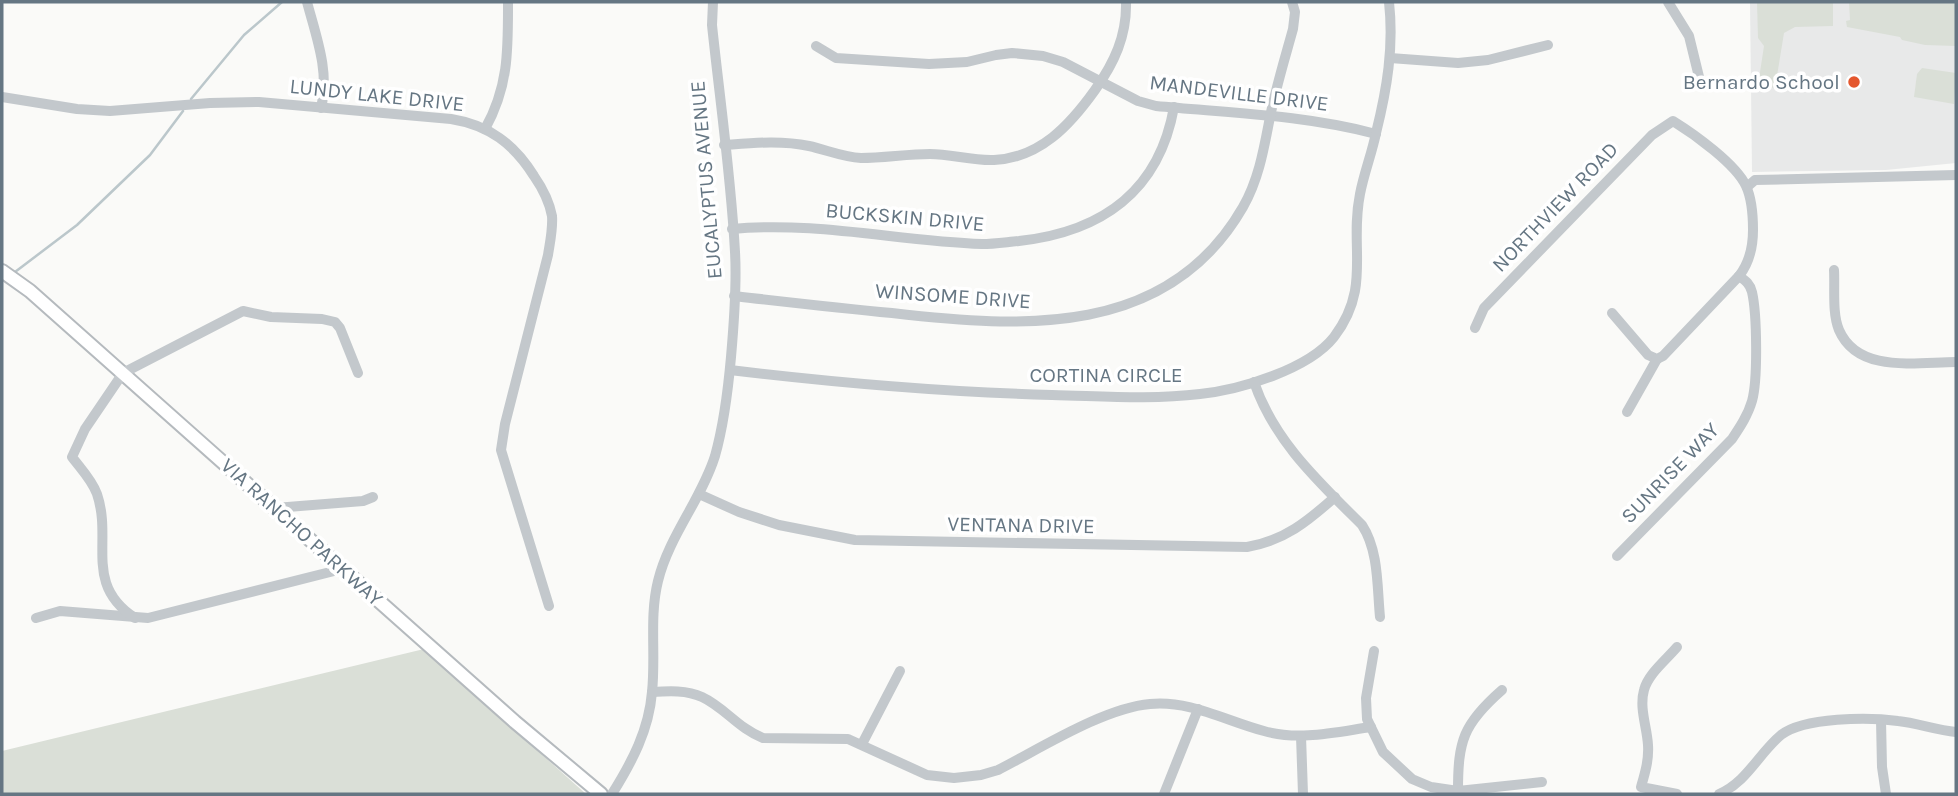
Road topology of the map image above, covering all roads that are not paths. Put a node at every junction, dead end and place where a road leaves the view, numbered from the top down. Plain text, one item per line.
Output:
1 (307, 2) edge
2 (508, 2) edge
3 (713, 2) edge
4 (1125, 2) edge
5 (1292, 2) edge
6 (1389, 2) edge
7 (1668, 2) edge
8 (1548, 45) dead end
9 (816, 46) dead end
10 (1390, 58) junction
11 (1101, 81) junction
12 (1701, 85) dead end
13 (2, 97) edge
14 (321, 107) junction
15 (1174, 107) junction
16 (1270, 116) junction
17 (485, 128) junction
18 (1376, 134) junction
19 (724, 145) junction
20 (1956, 175) edge
21 (1746, 187) junction
22 (732, 229) junction
23 (1834, 270) dead end
24 (2, 271) edge
25 (1739, 276) junction
26 (734, 296) junction
27 (1612, 313) dead end
28 (1475, 328) dead end
29 (1657, 359) junction
30 (1956, 362) edge
31 (730, 370) junction
32 (123, 373) junction
33 (358, 373) dead end
34 (1254, 382) junction
35 (1627, 412) dead end
36 (699, 494) junction
37 (373, 497) dead end
38 (1335, 497) junction
39 (275, 508) junction
40 (1616, 556) dead end
41 (342, 569) junction
42 (549, 606) dead end
43 (1380, 617) dead end
44 (36, 618) dead end
45 (135, 618) junction
46 (1676, 647) dead end
47 (1374, 651) dead end
48 (900, 671) dead end
49 (1502, 690) dead end
50 (652, 692) junction
51 (1198, 709) junction
52 (1881, 720) junction
53 (1371, 727) junction
54 (1956, 732) edge
55 (1301, 736) junction
56 (862, 744) junction
57 (1542, 782) dead end
58 (1458, 791) junction
59 (601, 794) edge
60 (612, 794) edge
61 (1164, 794) edge
62 (1303, 794) edge
63 (1677, 794) edge
64 (1719, 794) edge
65 (1886, 794) edge

1 - 14 street
2 - 17 street
3 - 19 street, EUCALYPTUS AVENUE
4 - 11 street
5 - 16 street, WINSOME DRIVE
6 - 10 street, CORTINA CIRCLE
7 - 12 street
8 - 10 street
9 - 11 street, MANDEVILLE DRIVE
10 - 18 street, CORTINA CIRCLE
11 - 15 street, MANDEVILLE DRIVE
11 - 19 street
13 - 14 street, LUNDY LAKE DRIVE
14 - 17 street, LUNDY LAKE DRIVE
15 - 16 street, MANDEVILLE DRIVE
15 - 22 street, BUCKSKIN DRIVE
16 - 18 street, MANDEVILLE DRIVE
16 - 26 street, WINSOME DRIVE
17 - 42 street, LUNDY LAKE DRIVE
18 - 34 street, CORTINA CIRCLE
19 - 22 street, EUCALYPTUS AVENUE
20 - 21 street
21 - 25 street
21 - 28 street, NORTHVIEW ROAD
22 - 26 street, EUCALYPTUS AVENUE
23 - 30 street
24 - 32 main road, VIA RANCHO PARKWAY
25 - 29 street
25 - 40 street, SUNRISE WAY
26 - 31 street, EUCALYPTUS AVENUE
27 - 29 street
29 - 35 street
31 - 34 street, CORTINA CIRCLE
31 - 36 street, EUCALYPTUS AVENUE
32 - 33 street
32 - 39 main road, VIA RANCHO PARKWAY
32 - 45 street
34 - 38 street
36 - 38 street, VENTANA DRIVE
36 - 50 street, EUCALYPTUS AVENUE
37 - 39 street
38 - 43 street
39 - 41 main road, VIA RANCHO PARKWAY
41 - 45 street
41 - 59 main road, VIA RANCHO PARKWAY
44 - 45 street
46 - 63 street
47 - 53 street
48 - 56 street
49 - 58 street
50 - 56 street
50 - 60 street, EUCALYPTUS AVENUE
51 - 55 street
51 - 56 street
51 - 61 street
52 - 54 street
52 - 64 street
52 - 65 street
53 - 55 street
53 - 58 street
55 - 62 street
57 - 58 street

